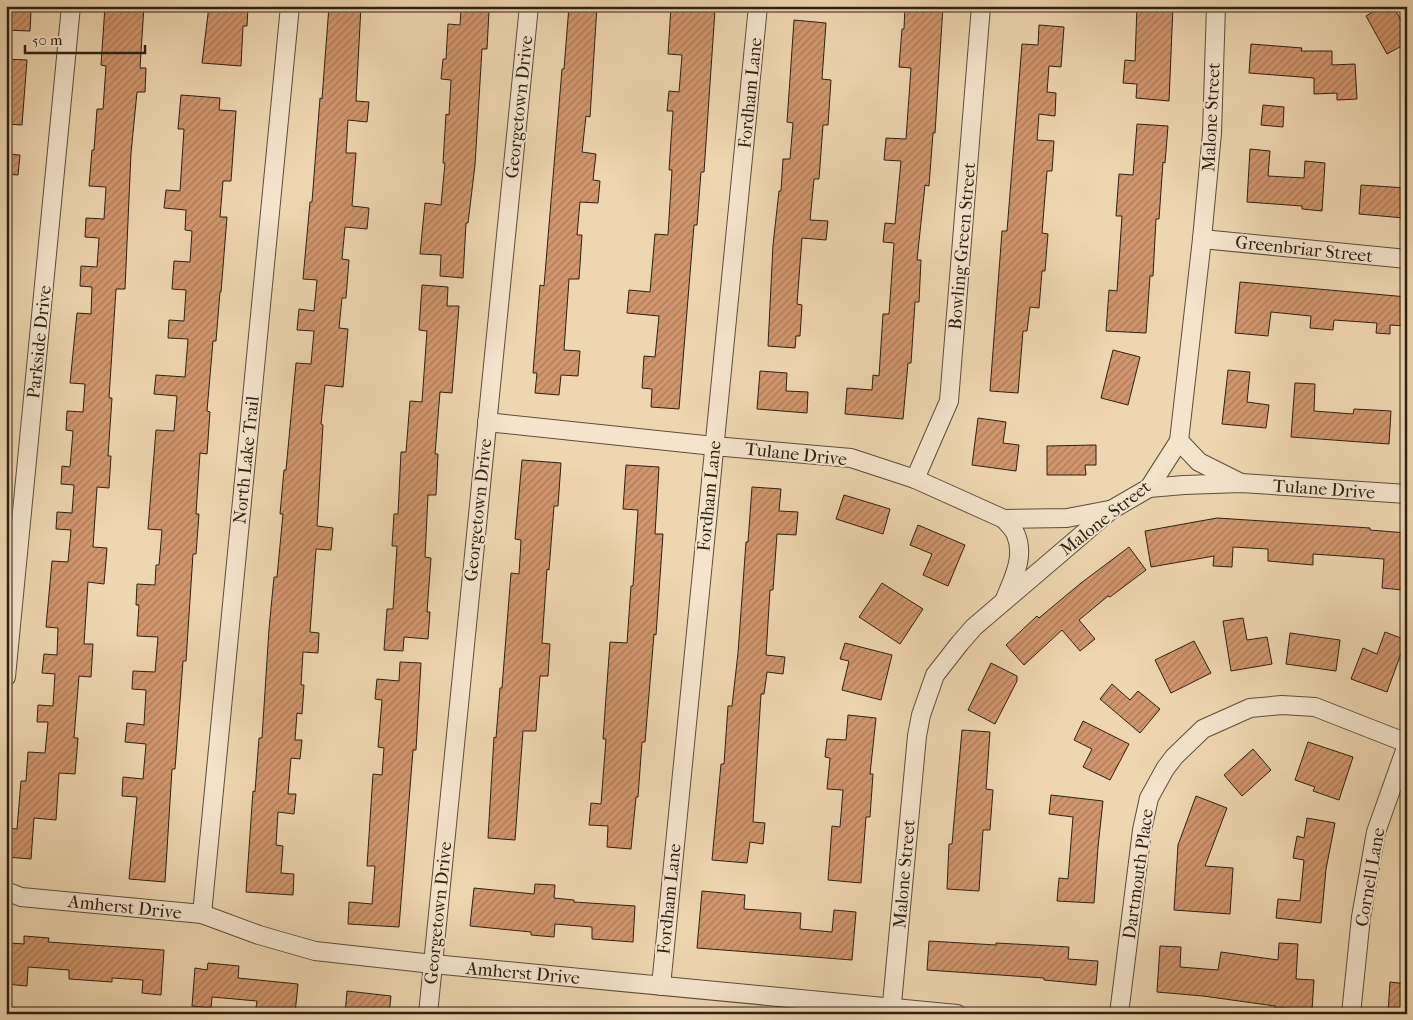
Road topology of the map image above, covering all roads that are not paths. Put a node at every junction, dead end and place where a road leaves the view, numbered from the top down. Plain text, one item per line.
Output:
1 (71, 6) edge
2 (290, 6) edge
3 (529, 6) edge
4 (758, 6) edge
5 (981, 6) edge
6 (1216, 6) edge
7 (1202, 239) junction
8 (1407, 259) edge
9 (487, 422) junction
10 (1179, 441) junction
11 (714, 446) junction
12 (915, 479) junction
13 (1241, 483) junction
14 (1149, 488) junction
15 (1407, 494) edge
16 (1111, 510) junction
17 (1004, 519) junction
18 (1003, 602) junction
19 (6, 677) edge
20 (1407, 744) edge
21 (6, 891) edge
22 (202, 914) junction
23 (433, 964) junction
24 (661, 986) junction
25 (891, 1010) edge
26 (428, 1014) edge
27 (957, 1014) edge
28 (1119, 1014) edge
29 (1351, 1014) edge

1 - 19 street, Parkside Drive
2 - 22 street, North Lake Trail
3 - 9 street, Georgetown Drive
4 - 11 street, Fordham Lane
5 - 12 street, Bowling Green Street
6 - 7 street, Malone Street
7 - 8 street, Greenbriar Street
7 - 10 street, Malone Street
9 - 11 street, Tulane Drive
9 - 23 street, Georgetown Drive
10 - 13 street, Tulane Drive
10 - 14 street, Malone Street
11 - 12 street, Tulane Drive
11 - 24 street, Fordham Lane
12 - 17 street, Tulane Drive
13 - 14 street, Tulane Drive
13 - 15 street, Tulane Drive
14 - 16 street, Malone Street
16 - 17 street, Tulane Drive
16 - 18 street, Malone Street
17 - 18 street
18 - 25 street, Malone Street
20 - 28 street, Dartmouth Place
20 - 29 street, Cornell Lane
21 - 22 street, Amherst Drive
22 - 23 street, Amherst Drive
23 - 24 street, Amherst Drive
23 - 26 street, Georgetown Drive
24 - 25 street, Amherst Drive
25 - 27 street, Amherst Drive

